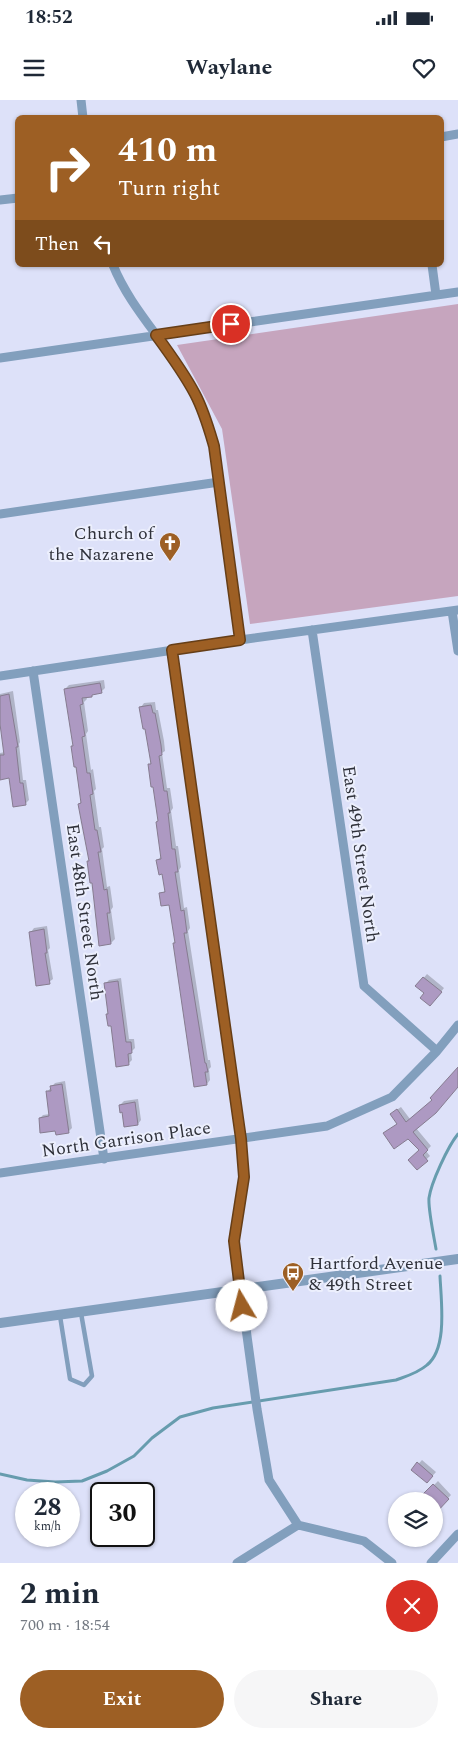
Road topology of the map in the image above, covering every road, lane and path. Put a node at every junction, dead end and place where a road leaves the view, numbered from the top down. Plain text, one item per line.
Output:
1 (81, 100) edge
2 (83, 115) edge
3 (458, 134) edge
4 (444, 136) edge
5 (15, 198) edge
6 (0, 200) edge
7 (114, 267) edge
8 (432, 267) edge
9 (458, 292) edge
10 (436, 295) junction
11 (156, 335) junction
12 (0, 358) edge
13 (219, 482) junction
14 (0, 514) edge
15 (455, 610) edge
16 (312, 630) junction
17 (240, 640) junction
18 (172, 650) junction
19 (458, 651) edge
20 (34, 670) junction
21 (0, 676) edge
22 (458, 1025) edge
23 (437, 1051) junction
24 (241, 1139) junction
25 (104, 1159) junction
26 (0, 1173) edge
27 (458, 1259) edge
28 (240, 1289) junction
29 (81, 1312) junction
30 (60, 1315) junction
31 (0, 1323) edge
32 (298, 1525) junction
33 (458, 1534) edge
34 (237, 1563) edge
35 (392, 1563) edge
36 (431, 1563) edge

1 - 2 street
3 - 4 street
5 - 6 street
7 - 11 street
8 - 10 street
9 - 10 street
10 - 11 street
11 - 12 street
11 - 13 street
13 - 14 street
13 - 17 street
15 - 16 street
15 - 19 street
16 - 17 street
16 - 23 street, East 49th Street North
17 - 18 street
18 - 20 street
18 - 24 street
20 - 21 street
20 - 25 street, East 48th Street North
22 - 23 street, North Garrison Place
23 - 24 street, North Garrison Place
24 - 25 street, North Garrison Place
24 - 28 street
25 - 26 street, North Garrison Place
27 - 28 street
28 - 29 street
28 - 32 street
29 - 30 street
29 - 30 lane
30 - 31 street
32 - 34 street
32 - 35 street
33 - 36 street

